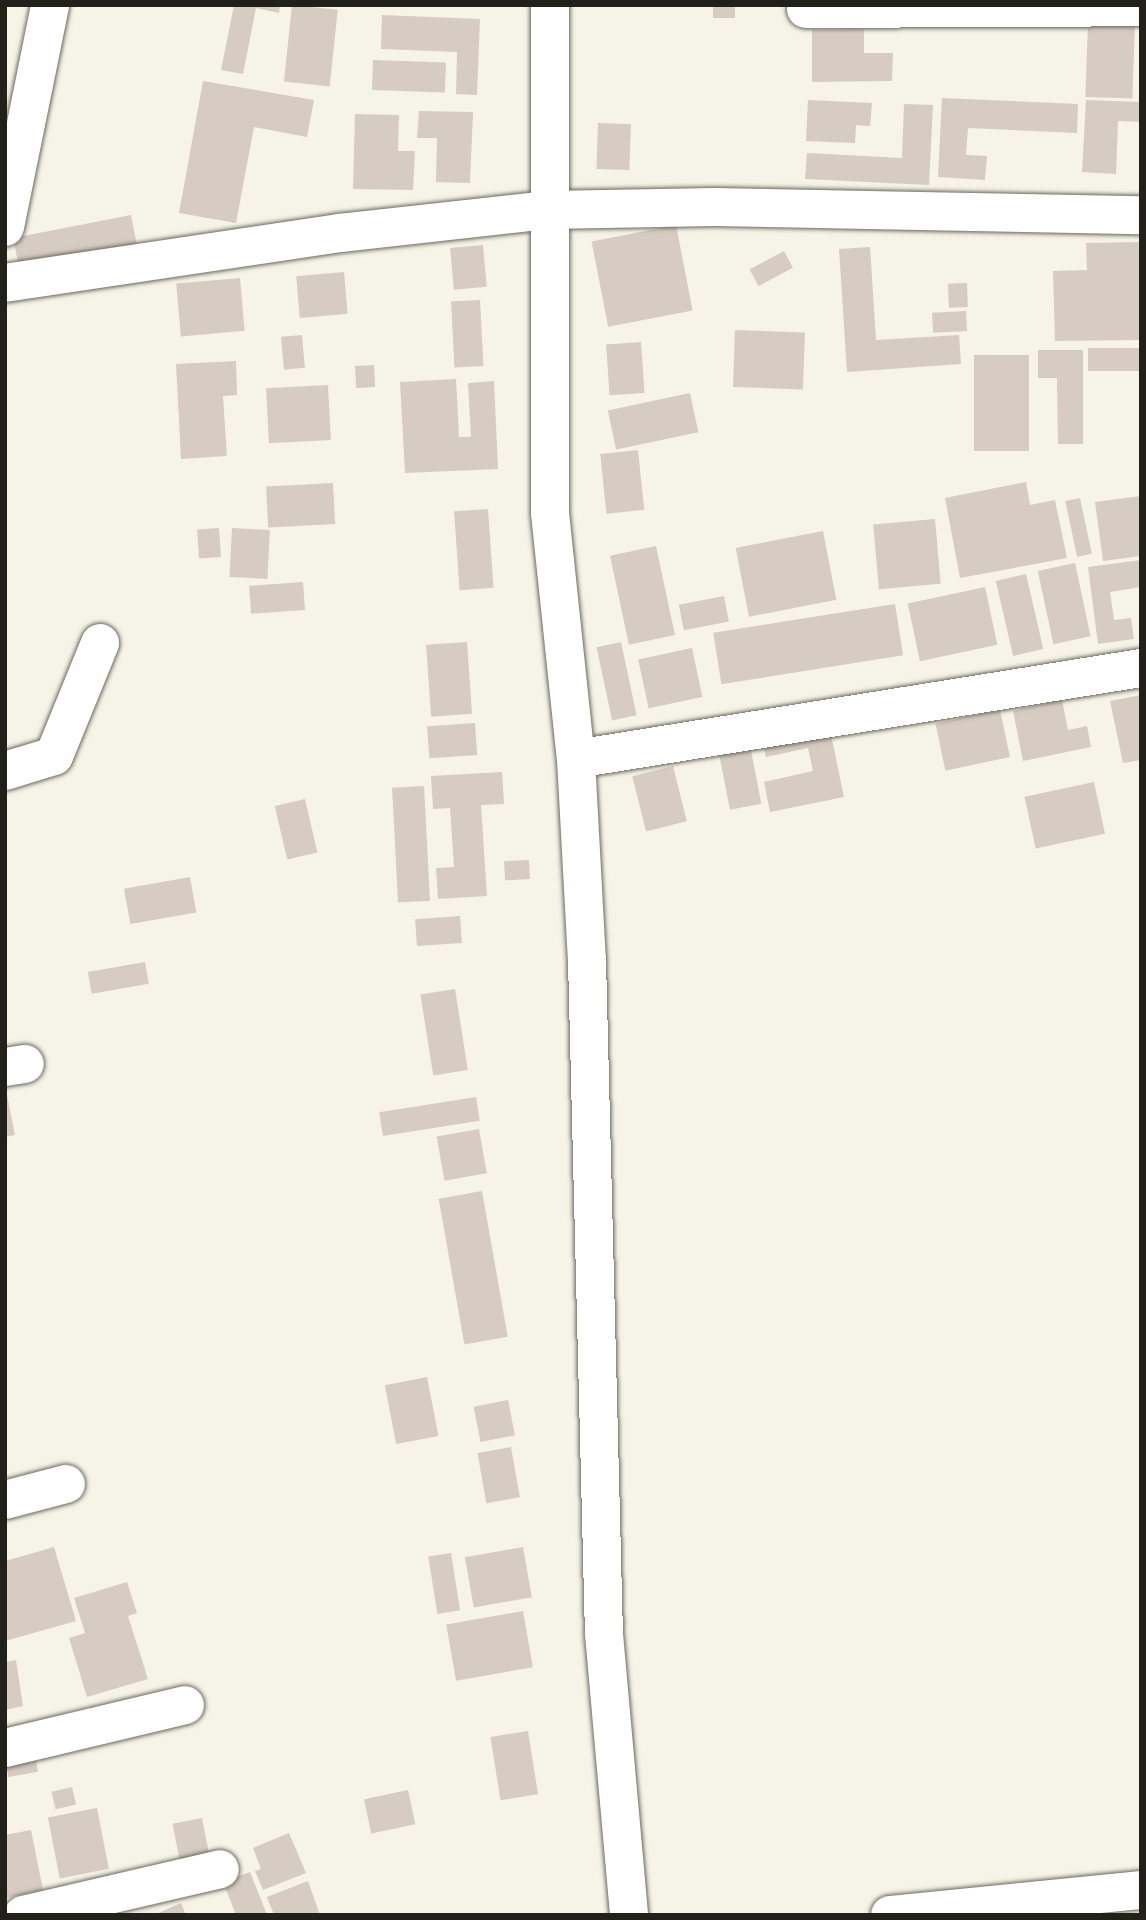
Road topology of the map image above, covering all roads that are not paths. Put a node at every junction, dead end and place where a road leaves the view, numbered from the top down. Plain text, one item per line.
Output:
1 (50, 5) edge
2 (550, 5) edge
3 (1141, 7) edge
4 (806, 9) dead end
5 (547, 210) junction
6 (1141, 215) edge
7 (5, 228) edge
8 (5, 284) edge
9 (100, 643) dead end
10 (1141, 668) edge
11 (576, 759) junction
12 (5, 771) edge
13 (66, 1484) dead end
14 (5, 1500) edge
15 (185, 1705) dead end
16 (5, 1748) edge
17 (220, 1868) dead end
18 (1141, 1890) edge
19 (23, 1915) edge
20 (629, 1915) edge
21 (890, 1915) edge

1 - 7 street
2 - 5 street
3 - 4 street
5 - 6 street
5 - 8 street
5 - 11 street
9 - 12 street
10 - 11 street
11 - 20 street
13 - 14 street
15 - 16 street
17 - 19 street
18 - 21 street

